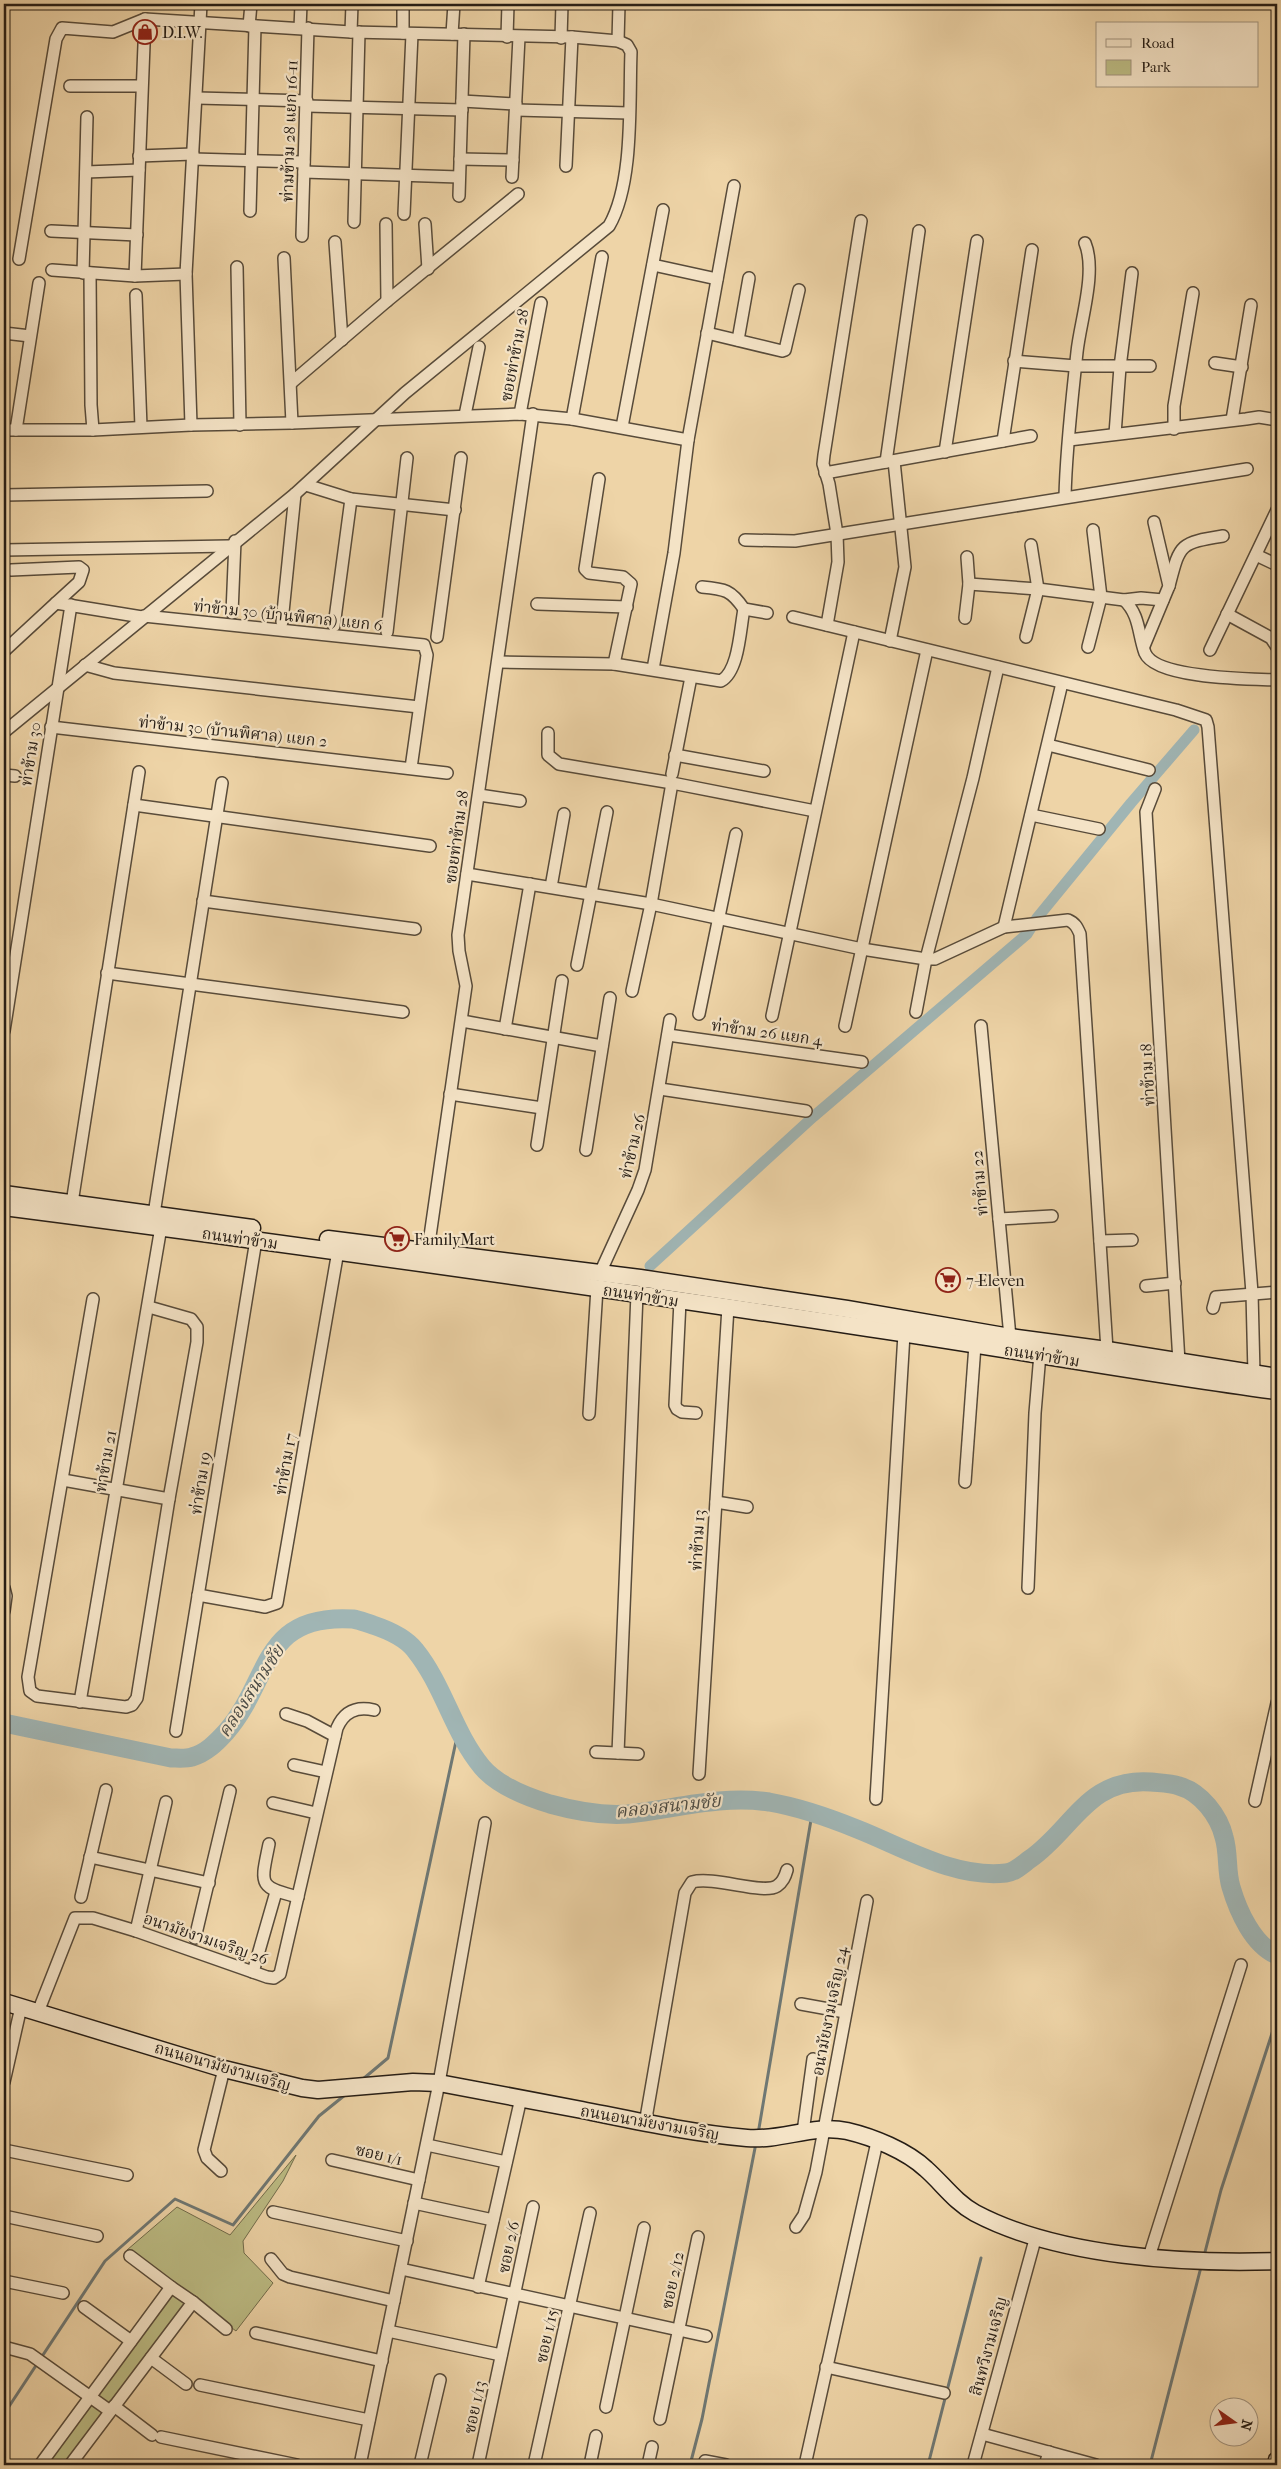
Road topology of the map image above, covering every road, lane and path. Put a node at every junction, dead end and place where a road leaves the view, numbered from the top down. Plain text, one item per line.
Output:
1 (201, 4) edge
2 (251, 4) edge
3 (301, 4) edge
4 (352, 4) edge
5 (403, 4) edge
6 (454, 4) edge
7 (508, 4) edge
8 (562, 4) edge
9 (619, 4) edge
10 (145, 19) junction
11 (201, 23) junction
12 (252, 26) junction
13 (304, 28) junction
14 (355, 32) junction
15 (407, 33) junction
16 (452, 34) junction
17 (464, 34) junction
18 (507, 37) junction
19 (519, 37) junction
20 (566, 37) junction
21 (618, 41) junction
22 (70, 86) dead end
23 (141, 86) junction
24 (196, 98) junction
25 (253, 99) junction
26 (307, 103) junction
27 (462, 105) junction
28 (516, 107) junction
29 (357, 108) junction
30 (409, 108) junction
31 (568, 111) junction
32 (629, 113) junction
33 (88, 117) dead end
34 (139, 156) junction
35 (193, 156) junction
36 (460, 158) junction
37 (251, 160) junction
38 (513, 160) junction
39 (566, 166) dead end
40 (304, 167) junction
41 (139, 170) junction
42 (86, 172) junction
43 (356, 174) junction
44 (406, 175) junction
45 (459, 177) junction
46 (512, 177) dead end
47 (734, 186) dead end
48 (518, 194) dead end
49 (459, 196) dead end
50 (663, 210) dead end
51 (250, 211) dead end
52 (404, 214) dead end
53 (354, 222) dead end
54 (861, 222) dead end
55 (386, 224) dead end
56 (425, 224) dead end
57 (51, 231) dead end
58 (919, 231) dead end
59 (84, 233) junction
60 (137, 235) junction
61 (302, 236) dead end
62 (977, 241) dead end
63 (335, 242) dead end
64 (1084, 243) dead end
65 (1032, 250) dead end
66 (602, 257) dead end
67 (284, 258) dead end
68 (19, 259) dead end
69 (653, 265) junction
70 (237, 267) dead end
71 (428, 269) junction
72 (52, 270) dead end
73 (87, 273) junction
74 (1132, 273) dead end
75 (186, 274) junction
76 (135, 276) junction
77 (749, 278) dead end
78 (717, 279) junction
79 (38, 283) dead end
80 (799, 290) dead end
81 (1193, 293) dead end
82 (136, 295) dead end
83 (387, 301) junction
84 (541, 303) dead end
85 (1251, 305) dead end
86 (4, 333) edge
87 (707, 333) junction
88 (30, 336) junction
89 (342, 340) junction
90 (738, 340) junction
91 (480, 347) dead end
92 (1014, 361) junction
93 (1215, 363) dead end
94 (1076, 366) junction
95 (1120, 366) junction
96 (1150, 366) dead end
97 (1242, 367) junction
98 (291, 383) junction
99 (520, 414) junction
100 (533, 414) junction
101 (465, 415) junction
102 (377, 418) junction
103 (572, 419) junction
104 (1232, 420) junction
105 (1277, 420) edge
106 (292, 423) junction
107 (191, 424) junction
108 (240, 425) junction
109 (142, 427) junction
110 (622, 427) junction
111 (1174, 429) junction
112 (4, 430) edge
113 (16, 430) junction
114 (93, 430) junction
115 (1115, 434) junction
116 (1031, 436) dead end
117 (688, 440) junction
118 (1069, 440) junction
119 (1003, 441) junction
120 (945, 452) junction
121 (407, 458) dead end
122 (461, 458) dead end
123 (890, 462) junction
124 (1247, 469) dead end
125 (825, 473) junction
126 (599, 479) dead end
127 (306, 485) junction
128 (207, 491) dead end
129 (294, 494) junction
130 (4, 496) edge
131 (1065, 497) junction
132 (351, 499) junction
133 (403, 505) junction
134 (455, 510) junction
135 (1277, 510) edge
136 (1154, 522) dead end
137 (900, 524) junction
138 (1093, 530) dead end
139 (837, 534) junction
140 (1223, 536) dead end
141 (745, 540) dead end
142 (232, 544) junction
143 (1031, 546) dead end
144 (4, 550) edge
145 (1256, 555) junction
146 (966, 557) dead end
147 (1277, 565) edge
148 (10, 570) dead end
149 (969, 584) junction
150 (1169, 586) junction
151 (702, 587) dead end
152 (1038, 589) junction
153 (1101, 597) junction
154 (1124, 600) junction
155 (1163, 600) junction
156 (56, 603) junction
157 (537, 604) dead end
158 (71, 605) junction
159 (627, 607) junction
160 (744, 609) junction
161 (232, 613) dead end
162 (767, 613) dead end
163 (1227, 614) junction
164 (793, 616) dead end
165 (143, 617) junction
166 (966, 618) dead end
167 (282, 622) dead end
168 (828, 625) junction
169 (334, 626) dead end
170 (387, 632) dead end
171 (854, 632) junction
172 (1026, 637) dead end
173 (437, 638) dead end
174 (890, 641) junction
175 (1144, 646) junction
176 (1277, 647) edge
177 (1088, 648) dead end
178 (927, 650) junction
179 (1210, 650) dead end
180 (4, 652) edge
181 (499, 662) junction
182 (614, 664) junction
183 (85, 665) junction
184 (998, 667) junction
185 (653, 669) junction
186 (691, 676) junction
187 (1277, 680) edge
188 (1062, 683) junction
189 (56, 689) junction
190 (420, 708) junction
191 (51, 727) junction
192 (4, 732) edge
193 (548, 733) dead end
194 (1048, 745) junction
195 (675, 755) junction
196 (411, 768) junction
197 (1149, 770) dead end
198 (764, 771) dead end
199 (139, 772) dead end
200 (447, 773) dead end
201 (672, 778) junction
202 (222, 783) dead end
203 (1155, 789) dead end
204 (479, 795) junction
205 (520, 801) dead end
206 (134, 806) junction
207 (815, 811) junction
208 (608, 812) dead end
209 (564, 814) dead end
210 (1031, 815) junction
211 (216, 818) junction
212 (1099, 829) dead end
213 (736, 834) dead end
214 (430, 846) dead end
215 (467, 874) junction
216 (530, 884) junction
217 (551, 887) junction
218 (592, 893) junction
219 (203, 901) junction
220 (651, 904) junction
221 (719, 918) junction
222 (1004, 927) junction
223 (415, 929) dead end
224 (790, 933) junction
225 (862, 949) junction
226 (926, 960) junction
227 (577, 965) dead end
228 (107, 973) junction
229 (562, 981) dead end
230 (190, 984) junction
231 (632, 992) dead end
232 (610, 998) dead end
233 (403, 1012) dead end
234 (916, 1012) dead end
235 (699, 1014) dead end
236 (772, 1016) dead end
237 (670, 1020) dead end
238 (462, 1021) junction
239 (846, 1026) dead end
240 (981, 1026) dead end
241 (505, 1029) junction
242 (4, 1031) edge
243 (668, 1035) junction
244 (553, 1037) junction
245 (602, 1046) junction
246 (862, 1062) dead end
247 (660, 1089) junction
248 (450, 1094) junction
249 (542, 1108) junction
250 (806, 1111) dead end
251 (537, 1145) dead end
252 (586, 1150) dead end
253 (4, 1194) edge
254 (72, 1203) junction
255 (4, 1207) edge
256 (1052, 1216) dead end
257 (999, 1219) junction
258 (157, 1220) junction
259 (256, 1240) junction
260 (1132, 1240) dead end
261 (1100, 1241) junction
262 (338, 1251) junction
263 (427, 1258) junction
264 (599, 1280) junction
265 (1175, 1283) junction
266 (1146, 1286) dead end
267 (1277, 1292) edge
268 (1252, 1293) junction
269 (637, 1294) junction
270 (93, 1299) dead end
271 (680, 1301) junction
272 (149, 1307) junction
273 (728, 1307) junction
274 (1213, 1308) dead end
275 (853, 1318) junction
276 (904, 1334) junction
277 (1010, 1338) junction
278 (975, 1345) junction
279 (1107, 1350) junction
280 (1040, 1354) junction
281 (1179, 1362) junction
282 (1254, 1374) junction
283 (1277, 1377) edge
284 (1277, 1390) edge
285 (696, 1413) dead end
286 (589, 1414) dead end
287 (63, 1480) junction
288 (965, 1482) dead end
289 (117, 1489) junction
290 (168, 1499) junction
291 (716, 1502) junction
292 (747, 1507) dead end
293 (4, 1588) edge
294 (1028, 1588) dead end
295 (198, 1595) junction
296 (4, 1611) edge
297 (80, 1702) junction
298 (1277, 1703) edge
299 (374, 1710) dead end
300 (286, 1714) dead end
301 (176, 1731) dead end
302 (335, 1736) junction
303 (596, 1752) dead end
304 (618, 1753) junction
305 (638, 1754) dead end
306 (294, 1765) dead end
307 (326, 1772) junction
308 (699, 1774) dead end
309 (106, 1790) dead end
310 (230, 1791) dead end
311 (876, 1799) dead end
312 (1255, 1801) dead end
313 (166, 1802) dead end
314 (273, 1803) dead end
315 (316, 1813) junction
316 (485, 1823) dead end
317 (269, 1844) dead end
318 (90, 1857) junction
319 (787, 1870) dead end
320 (151, 1871) junction
321 (209, 1883) junction
322 (276, 1892) junction
323 (298, 1897) junction
324 (81, 1898) dead end
325 (867, 1901) dead end
326 (136, 1931) junction
327 (195, 1938) dead end
328 (1240, 1965) dead end
329 (253, 1972) junction
330 (4, 2002) edge
331 (801, 2004) dead end
332 (21, 2007) junction
333 (38, 2012) junction
334 (845, 2012) junction
335 (813, 2059) dead end
336 (224, 2069) junction
337 (4, 2082) edge
338 (439, 2084) junction
339 (521, 2098) junction
340 (645, 2124) junction
341 (825, 2128) junction
342 (804, 2132) junction
343 (877, 2142) junction
344 (427, 2145) junction
345 (4, 2150) edge
346 (332, 2160) dead end
347 (506, 2162) junction
348 (221, 2171) dead end
349 (127, 2175) dead end
350 (419, 2180) junction
351 (414, 2202) junction
352 (533, 2207) dead end
353 (273, 2212) dead end
354 (590, 2213) dead end
355 (4, 2216) edge
356 (493, 2220) junction
357 (796, 2227) dead end
358 (644, 2228) dead end
359 (97, 2236) dead end
360 (1036, 2236) junction
361 (698, 2237) dead end
362 (407, 2241) junction
363 (130, 2256) dead end
364 (1150, 2257) junction
365 (271, 2259) dead end
366 (1277, 2260) edge
367 (402, 2269) junction
368 (4, 2281) edge
369 (171, 2287) junction
370 (478, 2287) junction
371 (63, 2293) dead end
372 (514, 2294) junction
373 (394, 2301) junction
374 (193, 2302) junction
375 (84, 2306) dead end
376 (570, 2306) junction
377 (624, 2318) junction
378 (226, 2329) dead end
379 (678, 2330) junction
380 (388, 2331) junction
381 (256, 2334) dead end
382 (706, 2336) dead end
383 (131, 2341) junction
384 (4, 2347) edge
385 (501, 2355) junction
386 (150, 2358) junction
387 (382, 2361) junction
388 (826, 2366) junction
389 (440, 2380) dead end
390 (186, 2384) dead end
391 (200, 2385) dead end
392 (944, 2392) dead end
393 (91, 2396) junction
394 (606, 2407) dead end
395 (112, 2408) junction
396 (660, 2419) dead end
397 (369, 2420) junction
398 (982, 2434) junction
399 (596, 2436) dead end
400 (652, 2447) dead end
401 (1049, 2452) junction
402 (239, 2453) junction
403 (1277, 2460) edge
404 (705, 2461) dead end
405 (77, 2463) edge
406 (40, 2465) edge
407 (236, 2465) edge
408 (295, 2465) edge
409 (360, 2465) edge
410 (420, 2465) edge
411 (478, 2465) edge
412 (534, 2465) edge
413 (590, 2465) edge
414 (648, 2465) edge
415 (726, 2465) edge
416 (805, 2465) edge
417 (973, 2465) edge
418 (1045, 2465) edge
419 (1096, 2465) edge
420 (1276, 2465) edge

1 - 11 street
2 - 12 street
3 - 13 street, ท่ามข้าม 28 แยก 16-11
4 - 14 street
5 - 15 street
6 - 16 street
7 - 18 street
8 - 20 street
9 - 21 street
10 - 11 street
10 - 23 street
10 - 68 street
11 - 12 street
11 - 24 street
12 - 13 street
12 - 25 street
13 - 14 street
13 - 26 street, ท่ามข้าม 28 แยก 16-11
14 - 15 street
14 - 29 street
15 - 16 street
15 - 30 street
16 - 17 street
17 - 18 street
17 - 27 street
18 - 19 street
19 - 20 street
19 - 28 street
20 - 21 street
20 - 31 street
21 - 32 street
22 - 23 street
23 - 34 street
24 - 25 street
24 - 35 street
25 - 26 street
25 - 37 street
26 - 29 street
26 - 40 street, ท่ามข้าม 28 แยก 16-11
27 - 28 street
27 - 30 street
27 - 36 street
28 - 31 street
28 - 38 street
29 - 30 street
29 - 43 street
30 - 44 street
31 - 32 street
31 - 39 street
32 - 102 street
33 - 42 street
34 - 35 street
34 - 41 street
35 - 37 street
35 - 75 street
36 - 38 street
36 - 45 street
37 - 40 street
37 - 51 street
38 - 46 street
40 - 43 street
40 - 61 street, ท่ามข้าม 28 แยก 16-11
41 - 42 street
41 - 60 street
42 - 59 street
43 - 44 street
43 - 53 street
44 - 45 street
44 - 52 street
45 - 49 street
47 - 78 street
48 - 71 street
50 - 69 street
54 - 125 street
55 - 83 street
56 - 71 street
57 - 59 street
58 - 123 street
59 - 60 street
59 - 73 street
60 - 76 street
62 - 120 street
63 - 89 street
64 - 94 street
65 - 92 street
66 - 103 street
67 - 98 street
69 - 78 street
69 - 110 street
70 - 108 street
71 - 83 street
72 - 73 street
73 - 76 street
73 - 114 street
74 - 95 street
75 - 76 street
75 - 107 street
77 - 90 street
78 - 87 street
79 - 88 street
80 - 90 street
81 - 111 street
82 - 109 street
83 - 89 street
84 - 99 street, ซอยท่าข้าม 28
85 - 97 street
86 - 88 street
87 - 90 street
87 - 117 street
88 - 113 street
89 - 98 street
91 - 101 street
92 - 94 street
92 - 119 street
93 - 97 street
94 - 95 street
94 - 118 street
95 - 96 street
95 - 115 street
97 - 104 street
98 - 106 street
99 - 100 street
99 - 101 street
100 - 103 street
100 - 181 street, ซอยท่าข้าม 28
101 - 102 street
102 - 106 street
102 - 127 street
103 - 110 street
104 - 105 street
104 - 111 street
106 - 108 street
107 - 108 street
107 - 109 street
109 - 114 street
110 - 117 street
111 - 115 street
112 - 113 street
113 - 114 street
115 - 118 street
116 - 119 street
117 - 185 street
118 - 131 street
119 - 120 street
120 - 123 street
121 - 133 street
122 - 134 street
123 - 125 street
123 - 137 street
124 - 131 street
125 - 139 street
126 - 159 street
127 - 129 street
127 - 132 street
128 - 130 street
129 - 142 street
129 - 167 street
131 - 137 street
132 - 133 street
132 - 169 street
133 - 134 street
133 - 170 street
134 - 173 street
135 - 145 street
136 - 150 street
137 - 139 street
137 - 174 street
138 - 153 street
139 - 141 street
139 - 168 street
140 - 150 street
142 - 144 street
142 - 161 street
142 - 165 street
143 - 152 street
145 - 147 street
145 - 163 street
146 - 149 street
148 - 156 street
149 - 152 street
149 - 166 street
150 - 155 street
151 - 160 street
152 - 153 street
152 - 172 street
153 - 154 street
153 - 177 street
154 - 155 street
154 - 175 street
155 - 175 street
156 - 158 street, ท่าข้าม 30 (บ้านพิศาล) แยก 6
156 - 180 street
157 - 159 street
158 - 165 street, ท่าข้าม 30 (บ้านพิศาล) แยก 6
158 - 189 street, ท่าข้าม 30
159 - 182 street
160 - 162 street
160 - 186 street
163 - 176 street
163 - 179 street
164 - 168 street
165 - 183 street
165 - 190 street, ท่าข้าม 30 (บ้านพิศาล) แยก 6
168 - 171 street
171 - 174 street
171 - 207 street
174 - 178 street
175 - 187 street
178 - 184 street
178 - 225 street
181 - 182 street
181 - 204 street, ซอยท่าข้าม 28
182 - 185 street
183 - 189 street
183 - 190 street
184 - 188 street
184 - 226 street
185 - 186 street
186 - 195 street
188 - 194 street
188 - 268 street
189 - 191 street, ท่าข้าม 30
189 - 192 street
190 - 196 street
191 - 196 street, ท่าข้าม 30 (บ้านพิศาล) แยก 2
191 - 242 street, ท่าข้าม 30
193 - 201 street
194 - 197 street
194 - 210 street
195 - 198 street
195 - 201 street
196 - 200 street, ท่าข้าม 30 (บ้านพิศาล) แยก 2
199 - 206 street
201 - 207 street
201 - 220 street
202 - 211 street, ท่าข้าม 21
203 - 265 street, ท่าข้าม 18
204 - 205 street
204 - 215 street, ซอยท่าข้าม 28
206 - 211 street
206 - 228 street
207 - 224 street
208 - 218 street
209 - 217 street
210 - 212 street
210 - 222 street
211 - 214 street
211 - 219 street, ท่าข้าม 21
213 - 221 street
215 - 216 street
215 - 238 street, ซอยท่าข้าม 28
216 - 217 street
216 - 241 street
217 - 218 street
218 - 220 street
218 - 227 street
219 - 223 street
219 - 230 street, ท่าข้าม 21
220 - 221 street
220 - 231 street
221 - 224 street
221 - 235 street
222 - 226 street
222 - 261 street
224 - 225 street
224 - 236 street
225 - 226 street
225 - 239 street
226 - 234 street
228 - 230 street
228 - 254 street
229 - 244 street
230 - 233 street
230 - 258 street, ท่าข้าม 21
232 - 245 street
237 - 243 street, ท่าข้าม 26
238 - 241 street
238 - 248 street, ซอยท่าข้าม 28
240 - 257 street, ท่าข้าม 22
241 - 244 street
243 - 246 street, ท่าข้าม 26 แยก 4
243 - 247 street, ท่าข้าม 26
244 - 245 street
244 - 249 street
245 - 252 street
247 - 250 street
247 - 264 street, ท่าข้าม 26
248 - 249 street
248 - 263 street, ซอยท่าข้าม 28
249 - 251 street
253 - 254 street, ถนนท่าข้าม
254 - 258 street, ถนนท่าข้าม
255 - 258 street, ถนนท่าข้าม
256 - 257 street
257 - 277 street, ท่าข้าม 22
258 - 259 street, ถนนท่าข้าม
258 - 263 street, ถนนท่าข้าม
258 - 272 street, ท่าข้าม 21
259 - 262 street, ถนนท่าข้าม
259 - 295 street, ท่าข้าม 19
260 - 261 street
261 - 279 street
262 - 263 street, ถนนท่าข้าม
262 - 295 street, ท่าข้าม 17
263 - 264 street, ถนนท่าข้าม
264 - 269 street, ถนนท่าข้าม
264 - 275 street, ถนนท่าข้าม
264 - 286 street
265 - 266 street
265 - 281 street, ท่าข้าม 18
267 - 268 street
268 - 274 street
268 - 282 street
269 - 271 street, ถนนท่าข้าม
269 - 304 street
270 - 287 street
271 - 273 street, ถนนท่าข้าม
271 - 285 street
272 - 289 street, ท่าข้าม 21
272 - 290 street
273 - 275 street, ถนนท่าข้าม
273 - 291 street, ท่าข้าม 13
275 - 276 street, ถนนท่าข้าม
275 - 277 street, ถนนท่าข้าม
276 - 278 street, ถนนท่าข้าม
276 - 311 street
277 - 279 street, ถนนท่าข้าม
278 - 280 street, ถนนท่าข้าม
278 - 288 street
279 - 281 street, ถนนท่าข้าม
280 - 284 street, ถนนท่าข้าม
280 - 294 street
281 - 282 street, ถนนท่าข้าม
282 - 283 street, ถนนท่าข้าม
287 - 289 street
287 - 297 street
289 - 290 street
289 - 297 street, ท่าข้าม 21
290 - 297 street
291 - 292 street
291 - 308 street, ท่าข้าม 13
293 - 296 street
295 - 301 street, ท่าข้าม 19
298 - 312 street
299 - 302 street, อนามัยงามเจริญ 26
300 - 302 street
302 - 307 street, อนามัยงามเจริญ 26
303 - 304 street
304 - 305 street
306 - 307 street
307 - 315 street, อนามัยงามเจริญ 26
309 - 318 street
310 - 321 street
313 - 320 street
314 - 315 street
315 - 323 street, อนามัยงามเจริญ 26
316 - 338 street
317 - 322 street
318 - 320 street
318 - 324 street
319 - 340 street
320 - 321 street
320 - 326 street
321 - 327 street
322 - 323 street
322 - 329 street
323 - 329 street, อนามัยงามเจริญ 26
325 - 334 street, อนามัยงามเจริญ 24
326 - 329 street, อนามัยงามเจริญ 26
326 - 333 street, อนามัยงามเจริญ 26
328 - 364 street
330 - 332 street, ถนนอนามัยงามเจริญ
331 - 334 street
332 - 333 street, ถนนอนามัยงามเจริญ
332 - 337 street
333 - 336 street, ถนนอนามัยงามเจริญ
334 - 341 street, อนามัยงามเจริญ 24
335 - 342 street
336 - 338 street, ถนนอนามัยงามเจริญ
336 - 348 street
338 - 339 street, ถนนอนามัยงามเจริญ
338 - 344 street
339 - 340 street, ถนนอนามัยงามเจริญ
339 - 347 street
340 - 342 street, ถนนอนามัยงามเจริญ
341 - 342 street, ถนนอนามัยงามเจริญ
341 - 343 street, ถนนอนามัยงามเจริญ
341 - 357 street, อนามัยงามเจริญ 24
343 - 360 street, ถนนอนามัยงามเจริญ
343 - 388 street
344 - 347 street
344 - 350 street
345 - 349 street
346 - 350 street, ซอย 1/1
347 - 356 street
350 - 351 street
351 - 356 street
351 - 362 street
352 - 372 street, ซอย 2/6
353 - 362 street
354 - 376 street, ซอย 1/15
355 - 359 street
356 - 370 street
358 - 377 street
360 - 364 street, ถนนอนามัยงามเจริญ
360 - 398 street, สินทวีงามเจริญ
361 - 379 street, ซอย 2/12
362 - 367 street
363 - 369 street
364 - 366 street, ถนนอนามัยงามเจริญ
365 - 373 street
367 - 370 street
367 - 373 street
368 - 371 street
369 - 374 street
369 - 383 street
370 - 372 street
372 - 376 street
372 - 385 street, ซอย 2/6
373 - 380 street
374 - 378 street
374 - 386 street
375 - 383 street
376 - 377 street
376 - 412 street, ซอย 1/15
377 - 379 street
377 - 394 street
379 - 382 street
379 - 396 street, ซอย 2/12
380 - 385 street
380 - 387 street
381 - 387 street
383 - 393 street
384 - 393 street
385 - 411 street, ซอย 1/13
386 - 390 street
386 - 395 street
387 - 397 street
388 - 392 street
388 - 416 street
389 - 410 street
391 - 397 street
393 - 395 street
393 - 406 street
395 - 402 street
395 - 405 street
397 - 409 street
398 - 401 street
398 - 417 street, สินทวีงามเจริญ
399 - 413 street
400 - 414 street
401 - 418 street
401 - 419 street
402 - 407 street
402 - 408 street
403 - 420 street
404 - 415 street

